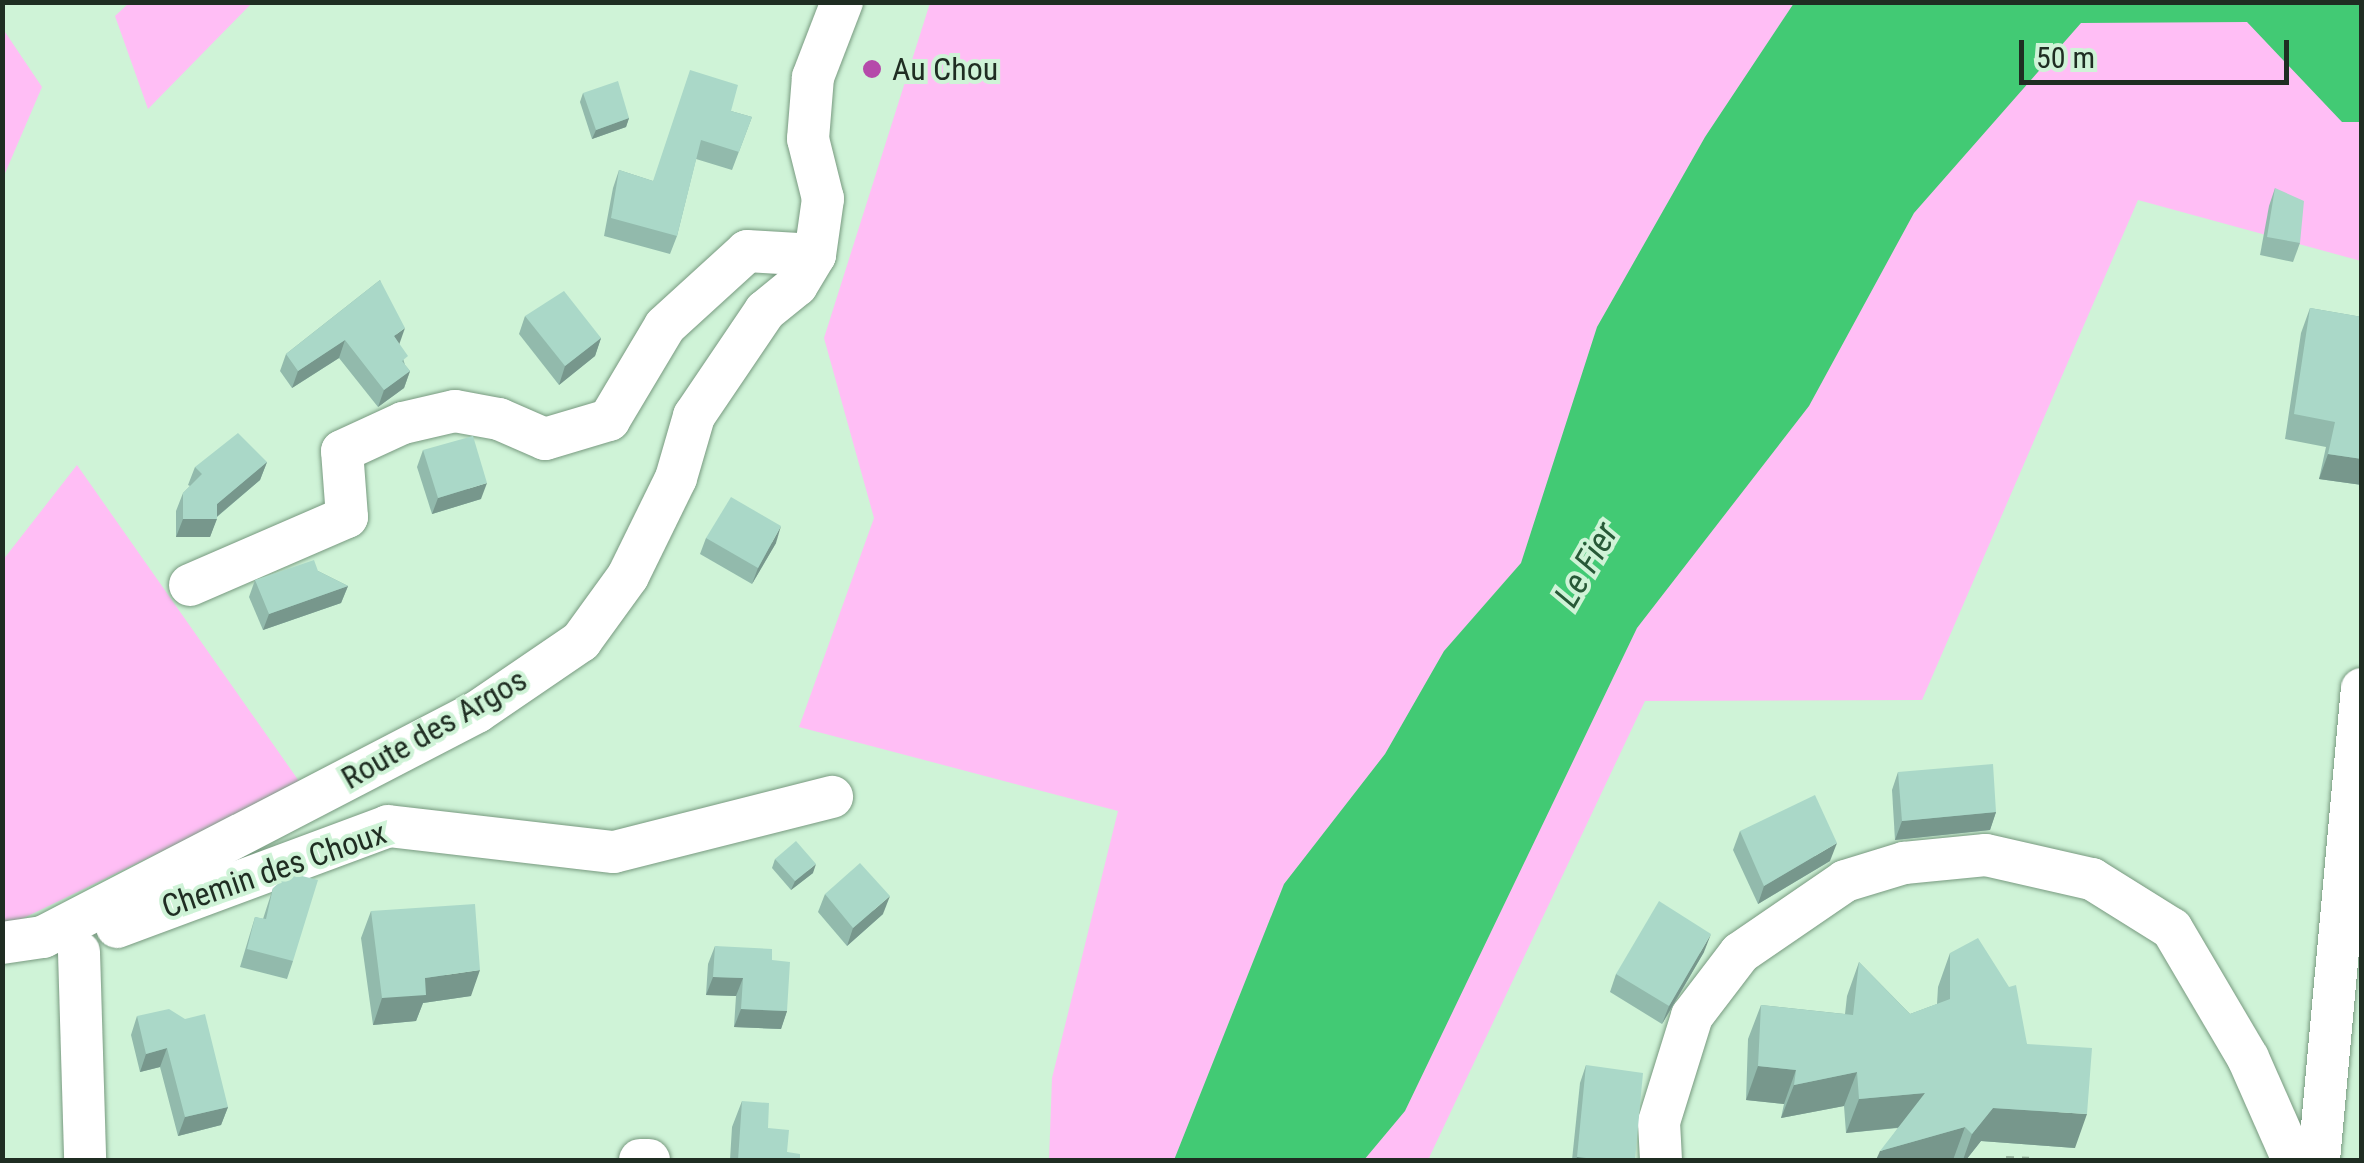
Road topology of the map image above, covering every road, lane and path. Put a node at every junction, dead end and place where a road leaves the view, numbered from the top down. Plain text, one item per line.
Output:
1 (842, 2) edge
2 (806, 270) junction
3 (190, 585) dead end
4 (2362, 689) edge
5 (832, 797) dead end
6 (32, 950) edge
7 (2006, 1159) edge
8 (85, 1160) edge
9 (640, 1160) edge
10 (648, 1160) edge
11 (1662, 1160) edge
12 (2029, 1160) edge
13 (2293, 1160) edge
14 (2319, 1160) edge

1 - 2 street, Route des Argos
2 - 3 street
2 - 6 street, Route des Argos
4 - 14 street
5 - 6 street, Chemin des Choux
6 - 8 street
7 - 12 path
9 - 10 street
11 - 13 street

